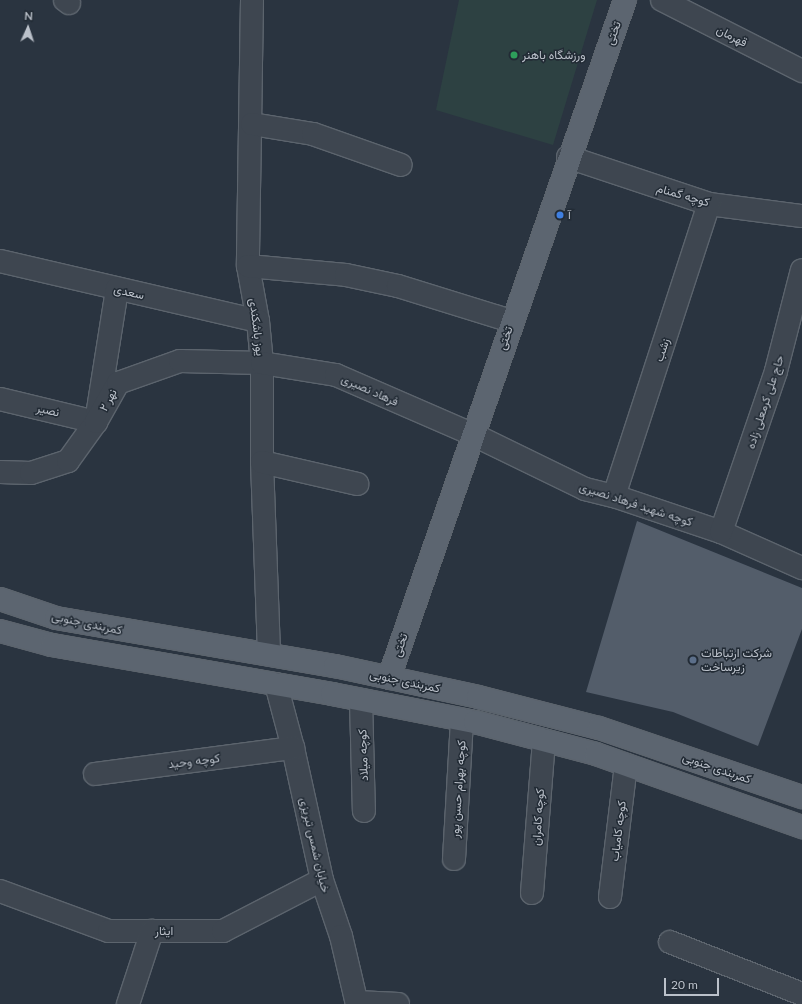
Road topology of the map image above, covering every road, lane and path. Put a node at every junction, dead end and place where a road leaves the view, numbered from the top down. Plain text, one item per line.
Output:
1 (252, 0) edge
2 (624, 0) edge
3 (662, 0) edge
4 (802, 71) edge
5 (252, 124) junction
6 (568, 157) junction
7 (401, 165) dead end
8 (709, 204) junction
9 (802, 216) edge
10 (0, 261) edge
11 (248, 266) junction
12 (802, 270) edge
13 (118, 289) junction
14 (258, 321) junction
15 (511, 321) junction
16 (262, 364) junction
17 (0, 399) edge
18 (96, 422) junction
19 (472, 434) junction
20 (262, 462) junction
21 (0, 472) edge
22 (356, 484) dead end
23 (614, 496) junction
24 (722, 532) junction
25 (802, 568) edge
26 (0, 599) edge
27 (0, 631) edge
28 (269, 654) junction
29 (389, 678) junction
30 (276, 684) junction
31 (361, 700) junction
32 (462, 720) junction
33 (544, 740) junction
34 (293, 748) junction
35 (626, 764) junction
36 (95, 774) dead end
37 (802, 797) edge
38 (364, 811) dead end
39 (802, 826) edge
40 (454, 859) dead end
41 (322, 880) junction
42 (0, 891) edge
43 (532, 893) dead end
44 (610, 897) dead end
45 (152, 931) junction
46 (670, 942) dead end
47 (802, 994) edge
48 (357, 1003) edge
49 (128, 1004) edge
50 (398, 1004) edge

1 - 5 street, یوز باشکندی
2 - 6 main road, تختی
3 - 4 street, قهرمان
5 - 7 street
5 - 11 street, یوز باشکندی
6 - 8 street, کوچه گمنام
6 - 15 main road, تختی
8 - 9 street, کوچه گمنام
8 - 23 street, زشب
10 - 13 street, سعدی
11 - 14 street, یوز باشکندی
11 - 15 street
12 - 24 street, حاج علی کرمعلی زاده
13 - 14 street, سعدی
13 - 18 street
14 - 16 street, یوز باشکندی
15 - 19 main road, تختی
16 - 18 street, نهر ۲
16 - 19 street, فرهاد نصیری
16 - 20 street, یوز باشکندی
17 - 18 street, نصیر
18 - 21 street, نهر ۲
19 - 23 street, کوچه شهید فرهاد نصیری
19 - 29 main road, تختی
20 - 22 street
20 - 28 street, یوز باشکندی
23 - 24 street, کوچه شهید فرهاد نصیری
24 - 25 street, کوچه شهید فرهاد نصیری
26 - 28 main road, کمربندی جنوبی
27 - 30 main road
28 - 29 main road, کمربندی جنوبی
28 - 30 main road
29 - 37 main road, کمربندی جنوبی
30 - 31 main road
30 - 34 street, خیابان شمس تبریزی
31 - 32 main road
31 - 38 street, کوچه میلاد
32 - 33 main road
32 - 40 street, کوچه بهرام حسن پور
33 - 35 main road
33 - 43 street, کوچه کامران
34 - 36 street, کوچه وحید
34 - 41 street, خیابان شمس تبریزی
35 - 39 main road
35 - 44 street, کوچه کامیاب
41 - 45 street, ایثار
41 - 48 street, خیابان شمس تبریزی
42 - 45 street, ایثار
45 - 49 street
46 - 47 street
48 - 50 street

